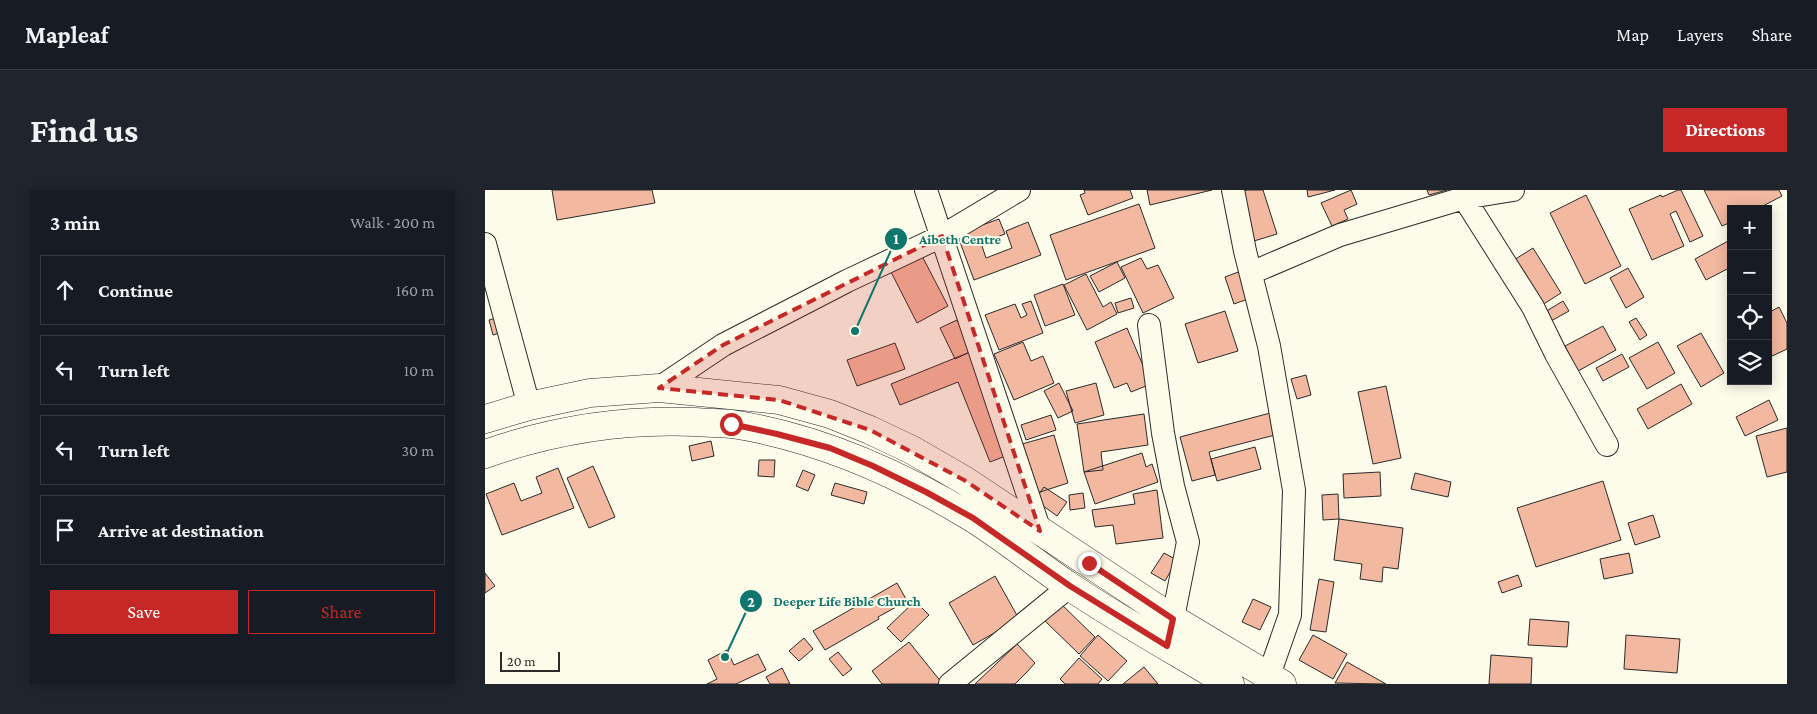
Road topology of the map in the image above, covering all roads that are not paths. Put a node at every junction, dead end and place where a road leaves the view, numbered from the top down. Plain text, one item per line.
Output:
1 (925, 190) edge
2 (1019, 190) edge
3 (1233, 190) edge
4 (1513, 190) edge
5 (1465, 198) junction
6 (942, 236) junction
7 (485, 244) edge
8 (1251, 273) junction
9 (1149, 325) dead end
10 (659, 388) junction
11 (529, 406) junction
12 (485, 419) edge
13 (1607, 445) dead end
14 (485, 454) edge
15 (1040, 531) junction
16 (1070, 586) junction
17 (1173, 619) junction
18 (1167, 646) junction
19 (1276, 679) edge
20 (950, 684) edge
21 (1231, 684) edge

1 - 6 street
2 - 6 street
3 - 8 street
4 - 5 street
5 - 8 street
5 - 13 street
6 - 10 street
6 - 15 street
7 - 11 street
8 - 19 street
9 - 17 street
10 - 11 main road
10 - 15 main road
11 - 12 main road
14 - 16 main road
15 - 17 main road
16 - 18 main road
16 - 20 street
17 - 18 street
17 - 19 main road
18 - 21 main road

